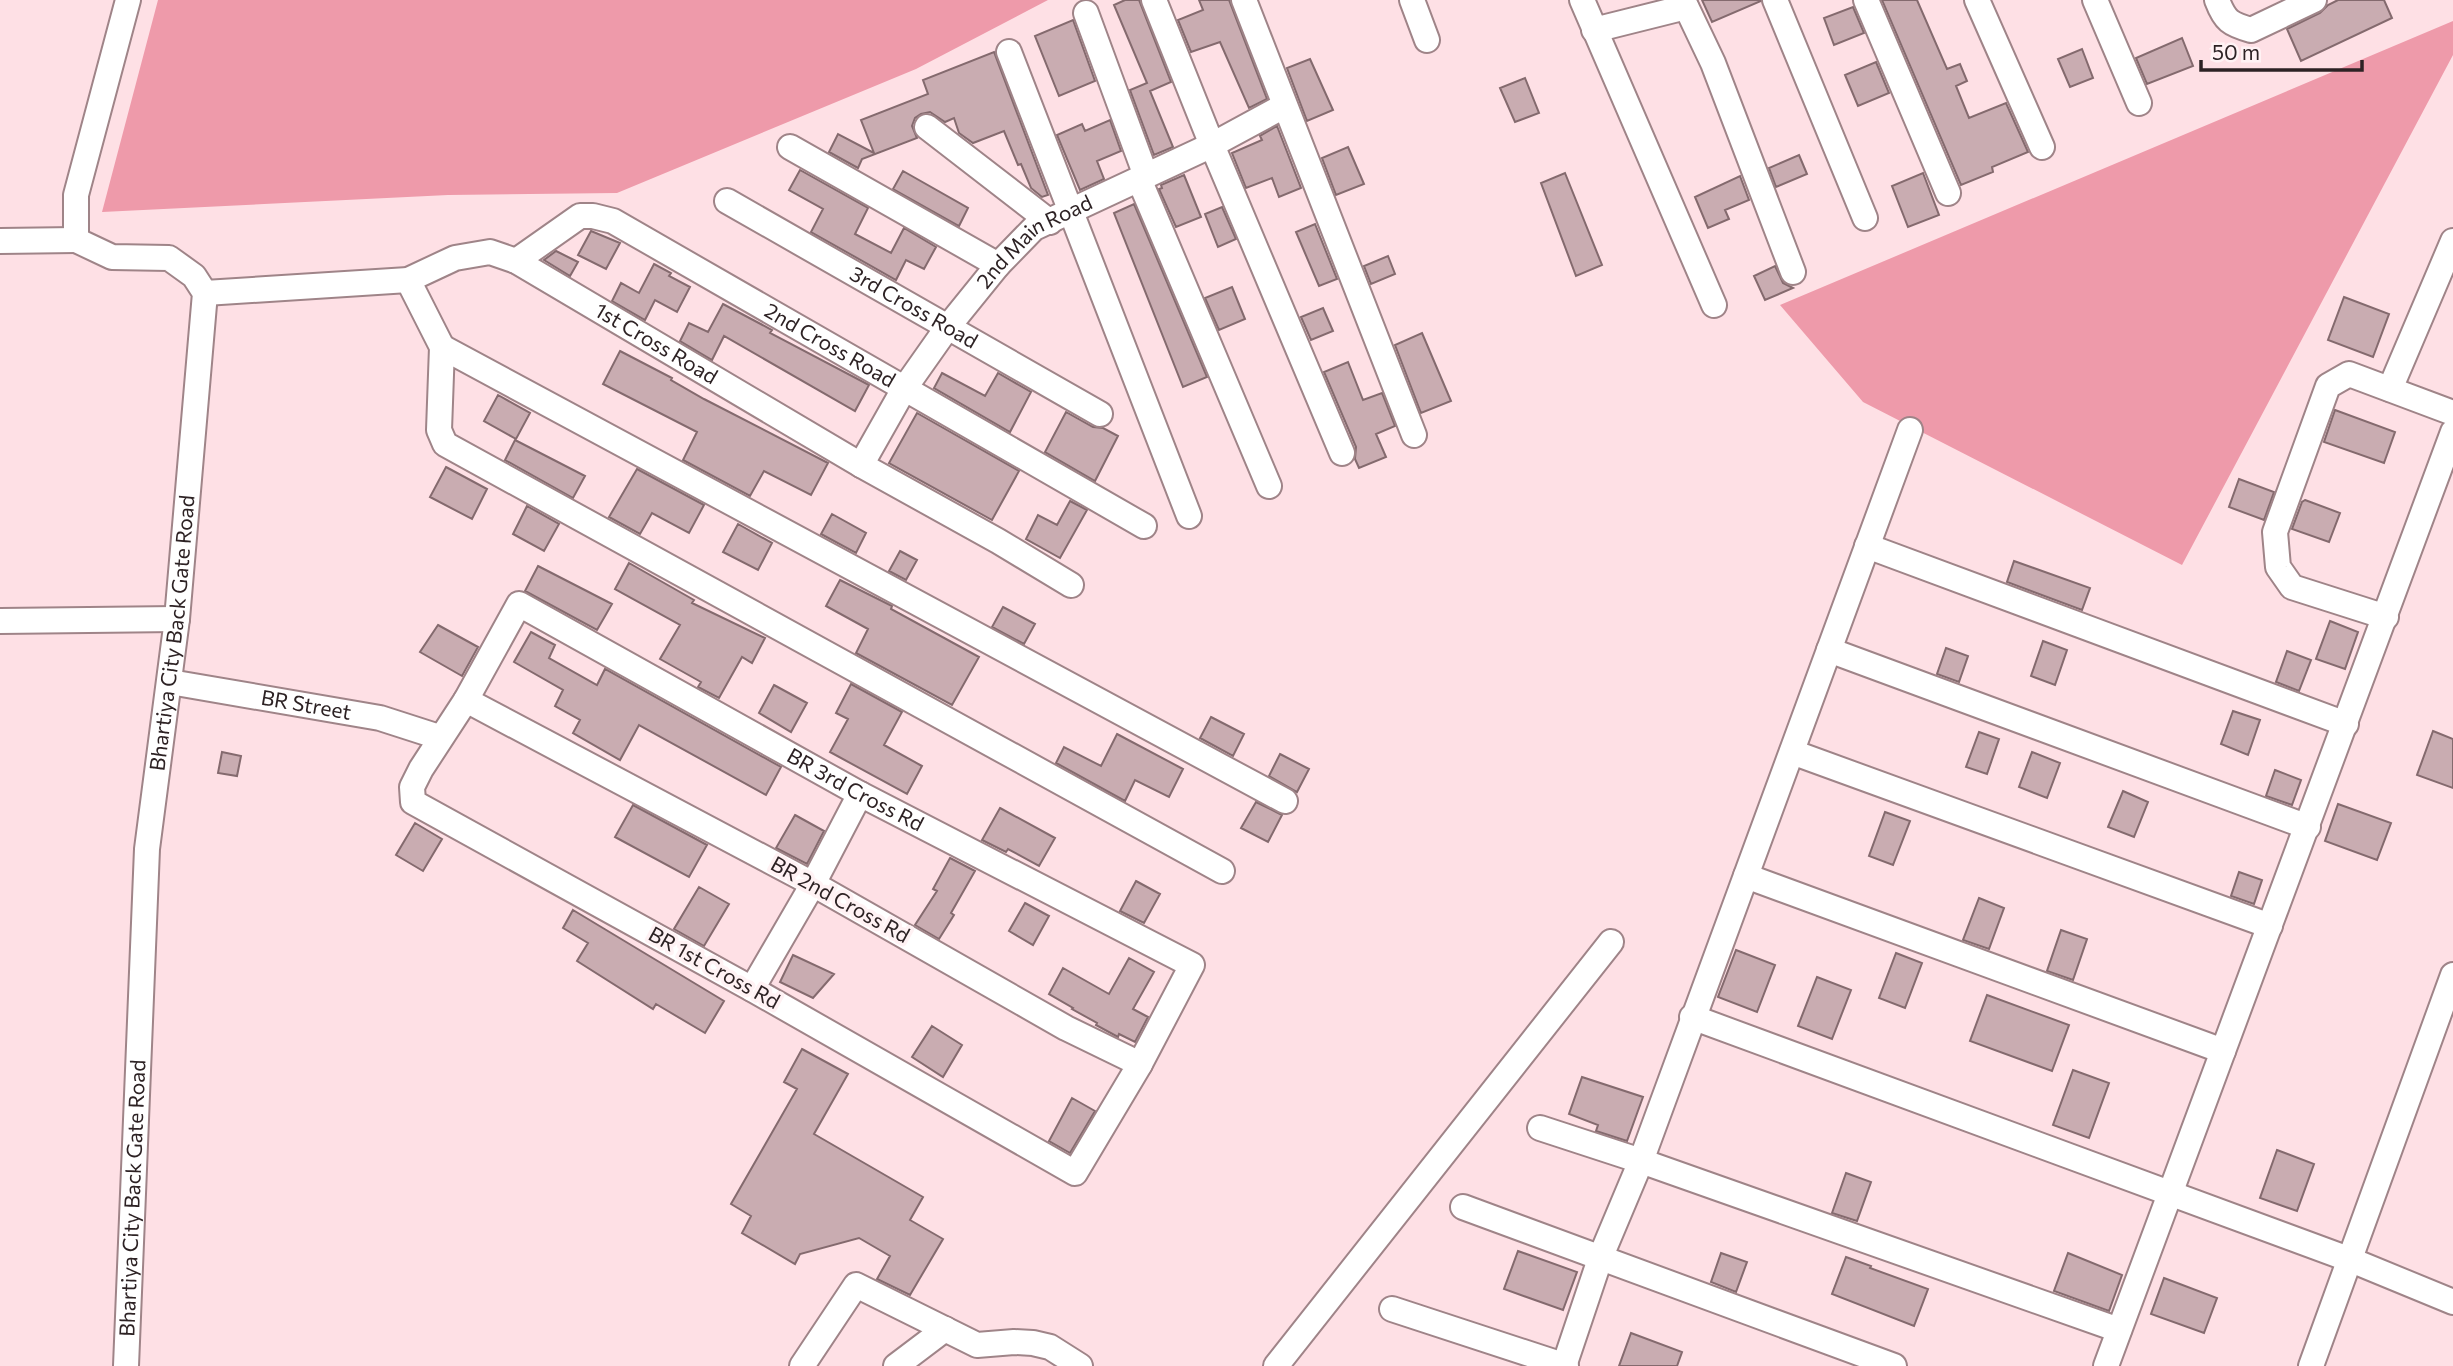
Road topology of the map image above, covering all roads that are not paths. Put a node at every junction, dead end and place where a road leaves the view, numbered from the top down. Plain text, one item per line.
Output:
1 (128, 0) edge
2 (1154, 0) edge
3 (1244, 0) edge
4 (1412, 0) edge
5 (1583, 0) edge
6 (1775, 0) edge
7 (1866, 0) edge
8 (1976, 0) edge
9 (2095, 0) edge
10 (2217, 0) edge
11 (2314, 0) edge
12 (1685, 3) edge
13 (1086, 13) dead end
14 (1594, 30) junction
15 (1427, 40) dead end
16 (1009, 52) dead end
17 (2139, 103) dead end
18 (1284, 106) junction
19 (928, 127) dead end
20 (1212, 145) junction
21 (790, 147) dead end
22 (2042, 147) dead end
23 (1142, 178) junction
24 (1948, 193) dead end
25 (727, 201) dead end
26 (1061, 217) junction
27 (1865, 218) dead end
28 (76, 240) junction
29 (0, 241) edge
30 (2452, 245) edge
31 (516, 261) junction
32 (998, 265) junction
33 (1793, 272) dead end
34 (408, 280) junction
35 (205, 293) junction
36 (1714, 305) dead end
37 (947, 328) junction
38 (442, 346) junction
39 (904, 389) junction
40 (2390, 389) junction
41 (2453, 413) edge
42 (1100, 414) dead end
43 (1910, 430) dead end
44 (2453, 432) edge
45 (1414, 435) dead end
46 (1342, 453) dead end
47 (861, 465) junction
48 (1269, 486) dead end
49 (1189, 516) dead end
50 (1144, 526) dead end
51 (1867, 546) junction
52 (1071, 586) dead end
53 (2386, 617) junction
54 (177, 619) junction
55 (0, 621) edge
56 (1829, 650) junction
57 (170, 682) junction
58 (466, 700) junction
59 (2346, 724) junction
60 (439, 737) junction
61 (1792, 752) junction
62 (860, 794) junction
63 (1285, 800) dead end
64 (2308, 827) junction
65 (1222, 871) dead end
66 (1746, 876) junction
67 (813, 884) junction
68 (2270, 926) junction
69 (1611, 942) dead end
70 (2453, 975) edge
71 (752, 989) junction
72 (1692, 1017) junction
73 (2222, 1051) junction
74 (1140, 1064) junction
75 (1540, 1128) dead end
76 (1641, 1161) junction
77 (2171, 1193) junction
78 (1463, 1207) dead end
79 (1601, 1256) junction
80 (2351, 1260) junction
81 (2453, 1302) edge
82 (1392, 1309) dead end
83 (945, 1329) junction
84 (2119, 1330) junction
85 (993, 1344) junction
86 (126, 1366) edge
87 (802, 1366) edge
88 (896, 1366) edge
89 (981, 1366) edge
90 (1080, 1366) edge
91 (1276, 1366) edge
92 (1565, 1366) edge
93 (1894, 1366) edge
94 (2106, 1366) edge
95 (2311, 1366) edge

1 - 28 street
2 - 20 street
3 - 18 street
4 - 15 street
5 - 14 street
6 - 27 street
7 - 24 street
8 - 22 street
9 - 17 street
10 - 11 street
12 - 14 street
12 - 33 street
13 - 23 street
14 - 36 street
16 - 26 street
18 - 20 street, 2nd Main Road
18 - 45 street
19 - 26 street
20 - 23 street, 2nd Main Road
20 - 46 street
21 - 32 street
23 - 26 street, 2nd Main Road
23 - 48 street
25 - 37 street, 3rd Cross Road
26 - 32 street, 2nd Main Road
26 - 49 street
28 - 29 street
28 - 35 street
30 - 40 street
31 - 34 street, 1st Cross Road
31 - 39 street, 2nd Cross Road
31 - 47 street, 1st Cross Road
32 - 37 street, 2nd Main Road
34 - 35 street, 1st Cross Road
34 - 38 street
35 - 54 street, Bhartiya City Back Gate Road
37 - 39 street, 2nd Main Road
37 - 42 street, 3rd Cross Road
38 - 63 street
38 - 65 street
39 - 47 street, 2nd Main Road
39 - 50 street, 2nd Cross Road
40 - 41 street
40 - 53 street
43 - 51 street
44 - 53 street
47 - 52 street, 1st Cross Road
51 - 56 street
51 - 59 street
53 - 59 street
54 - 55 street
54 - 57 street, Bhartiya City Back Gate Road
56 - 61 street
56 - 64 street
57 - 60 street, BR Street
57 - 86 street, Bhartiya City Back Gate Road
58 - 60 street
58 - 62 street, BR 3rd Cross Rd
58 - 67 street, BR 2nd Cross Rd
59 - 64 street
60 - 71 street, BR 1st Cross Rd
61 - 66 street
61 - 68 street
62 - 67 street
62 - 74 street, BR 3rd Cross Rd
64 - 68 street
66 - 72 street
66 - 73 street
67 - 71 street
67 - 74 street, BR 2nd Cross Rd
68 - 73 street
69 - 91 street
70 - 80 street
71 - 74 street, BR 1st Cross Rd
72 - 76 street
72 - 77 street
73 - 77 street
75 - 76 street
76 - 79 street
76 - 84 street
77 - 80 street
77 - 84 street
78 - 79 street
79 - 92 street
79 - 93 street
80 - 81 street
80 - 95 street
82 - 92 street
83 - 85 street
83 - 87 street
83 - 88 street
84 - 94 street
85 - 89 street
85 - 90 street

